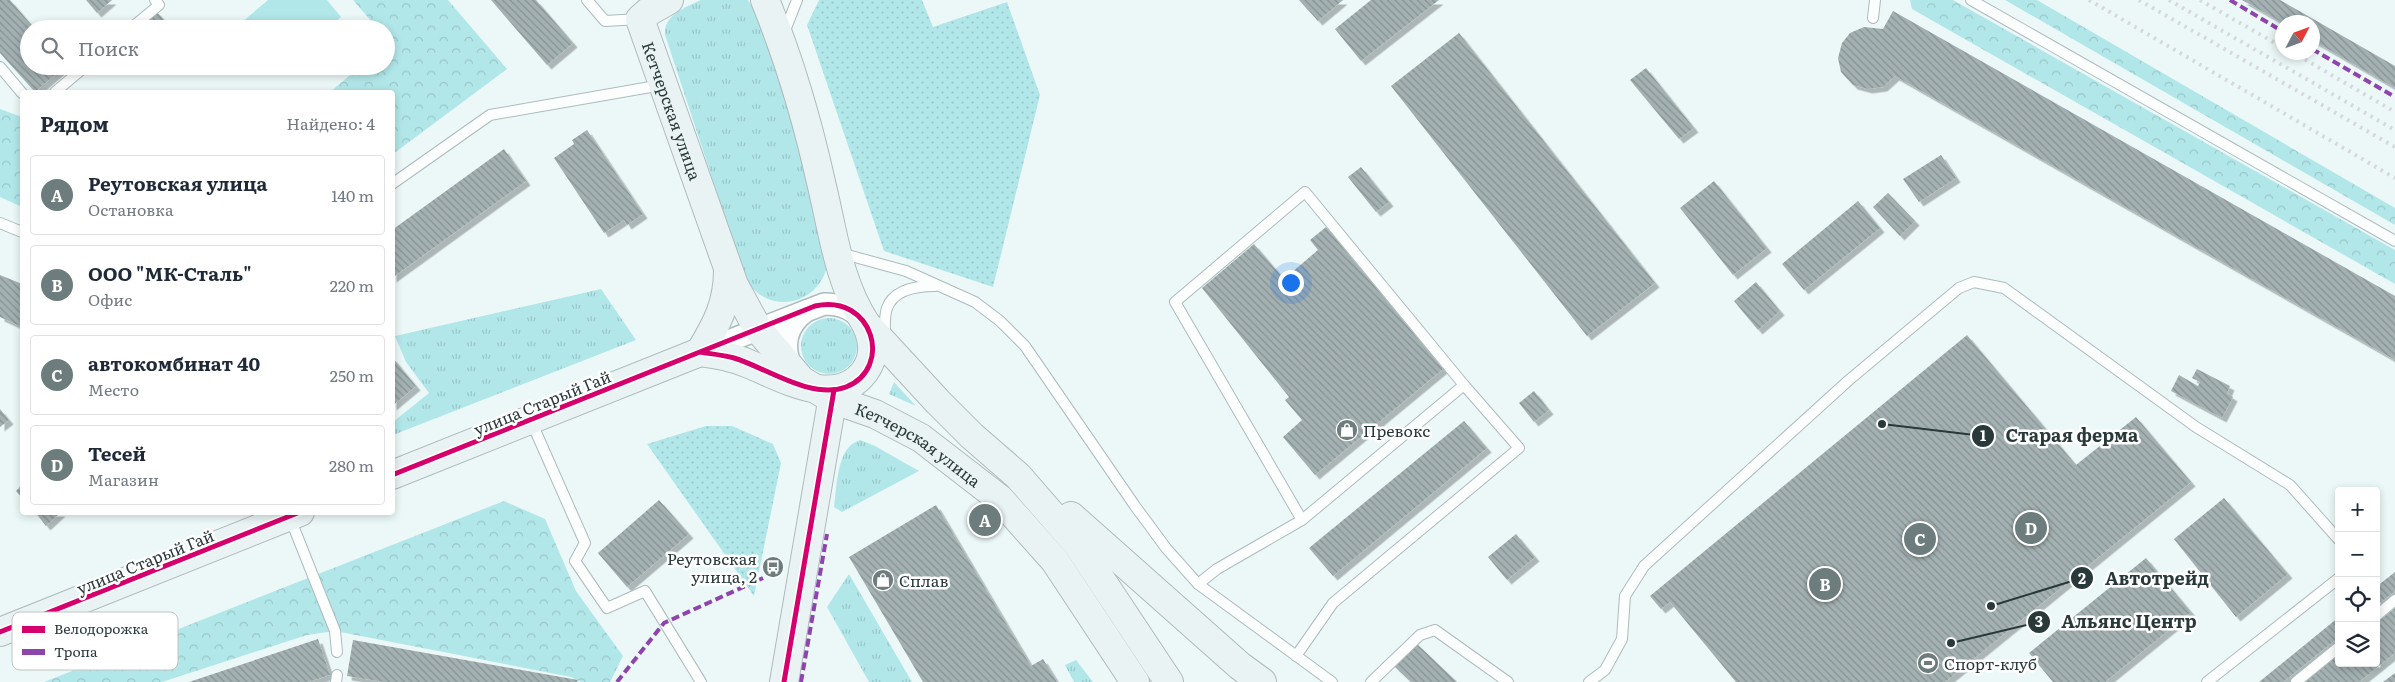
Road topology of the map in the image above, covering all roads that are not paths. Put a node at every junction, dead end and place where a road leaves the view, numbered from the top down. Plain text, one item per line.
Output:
1 (155, 0) edge
2 (587, 0) edge
3 (669, 0) edge
4 (797, 0) edge
5 (1874, 0) edge
6 (1971, 0) edge
7 (766, 1) edge
8 (1873, 18) dead end
9 (640, 19) junction
10 (141, 20) edge
11 (781, 38) junction
12 (0, 67) edge
13 (75, 75) edge
14 (662, 85) junction
15 (57, 90) edge
16 (20, 91) edge
17 (395, 182) edge
18 (0, 223) edge
19 (20, 231) edge
20 (2395, 241) edge
21 (837, 252) junction
22 (728, 268) junction
23 (941, 287) junction
24 (815, 306) junction
25 (866, 324) junction
26 (758, 329) junction
27 (884, 344) junction
28 (700, 352) junction
29 (1464, 385) junction
30 (818, 387) junction
31 (530, 420) junction
32 (395, 474) edge
33 (1018, 476) junction
34 (294, 515) edge
35 (1302, 520) junction
36 (2335, 536) edge
37 (2335, 581) edge
38 (1198, 584) junction
39 (2395, 600) edge
40 (42, 612) edge
41 (2380, 613) edge
42 (2335, 650) edge
43 (337, 652) dead end
44 (1296, 656) junction
45 (701, 682) edge
46 (784, 682) edge
47 (1135, 682) edge
48 (1169, 682) edge
49 (1262, 682) edge
50 (1332, 682) edge
51 (1371, 682) edge
52 (1508, 682) edge
53 (1589, 682) edge
54 (2208, 682) edge
55 (2296, 682) edge

1 - 10 lane
2 - 9 lane
3 - 9 main road
4 - 11 lane
5 - 8 lane
6 - 20 lane
7 - 11 main road, Кетчерская улица
9 - 14 main road, Кетчерская улица
11 - 21 main road, Кетчерская улица
12 - 16 lane
13 - 15 lane
14 - 17 lane
14 - 22 main road, Кетчерская улица
18 - 19 lane
21 - 23 lane
21 - 25 main road, Кетчерская улица
22 - 26 main road, Кетчерская улица
22 - 28 main road
23 - 27 lane
23 - 38 lane
24 - 25 street, улица Старый Гай
24 - 26 street, улица Старый Гай
24 - 30 street
25 - 27 main road, Кетчерская улица
25 - 30 main road
26 - 28 street, улица Старый Гай
26 - 30 main road, Кетчерская улица
27 - 33 main road, Кетчерская улица
28 - 30 main road
28 - 31 main road, улица Старый Гай
29 - 35 lane
29 - 35 lane
29 - 44 lane
30 - 46 main road
30 - 47 main road, Кетчерская улица
31 - 32 main road, улица Старый Гай
31 - 45 lane
33 - 48 main road, Кетчерская улица
33 - 49 main road
34 - 40 main road, улица Старый Гай
34 - 43 lane
35 - 38 lane
36 - 53 lane
37 - 54 lane
38 - 44 lane
39 - 41 lane
42 - 55 lane
44 - 50 lane
51 - 52 lane

